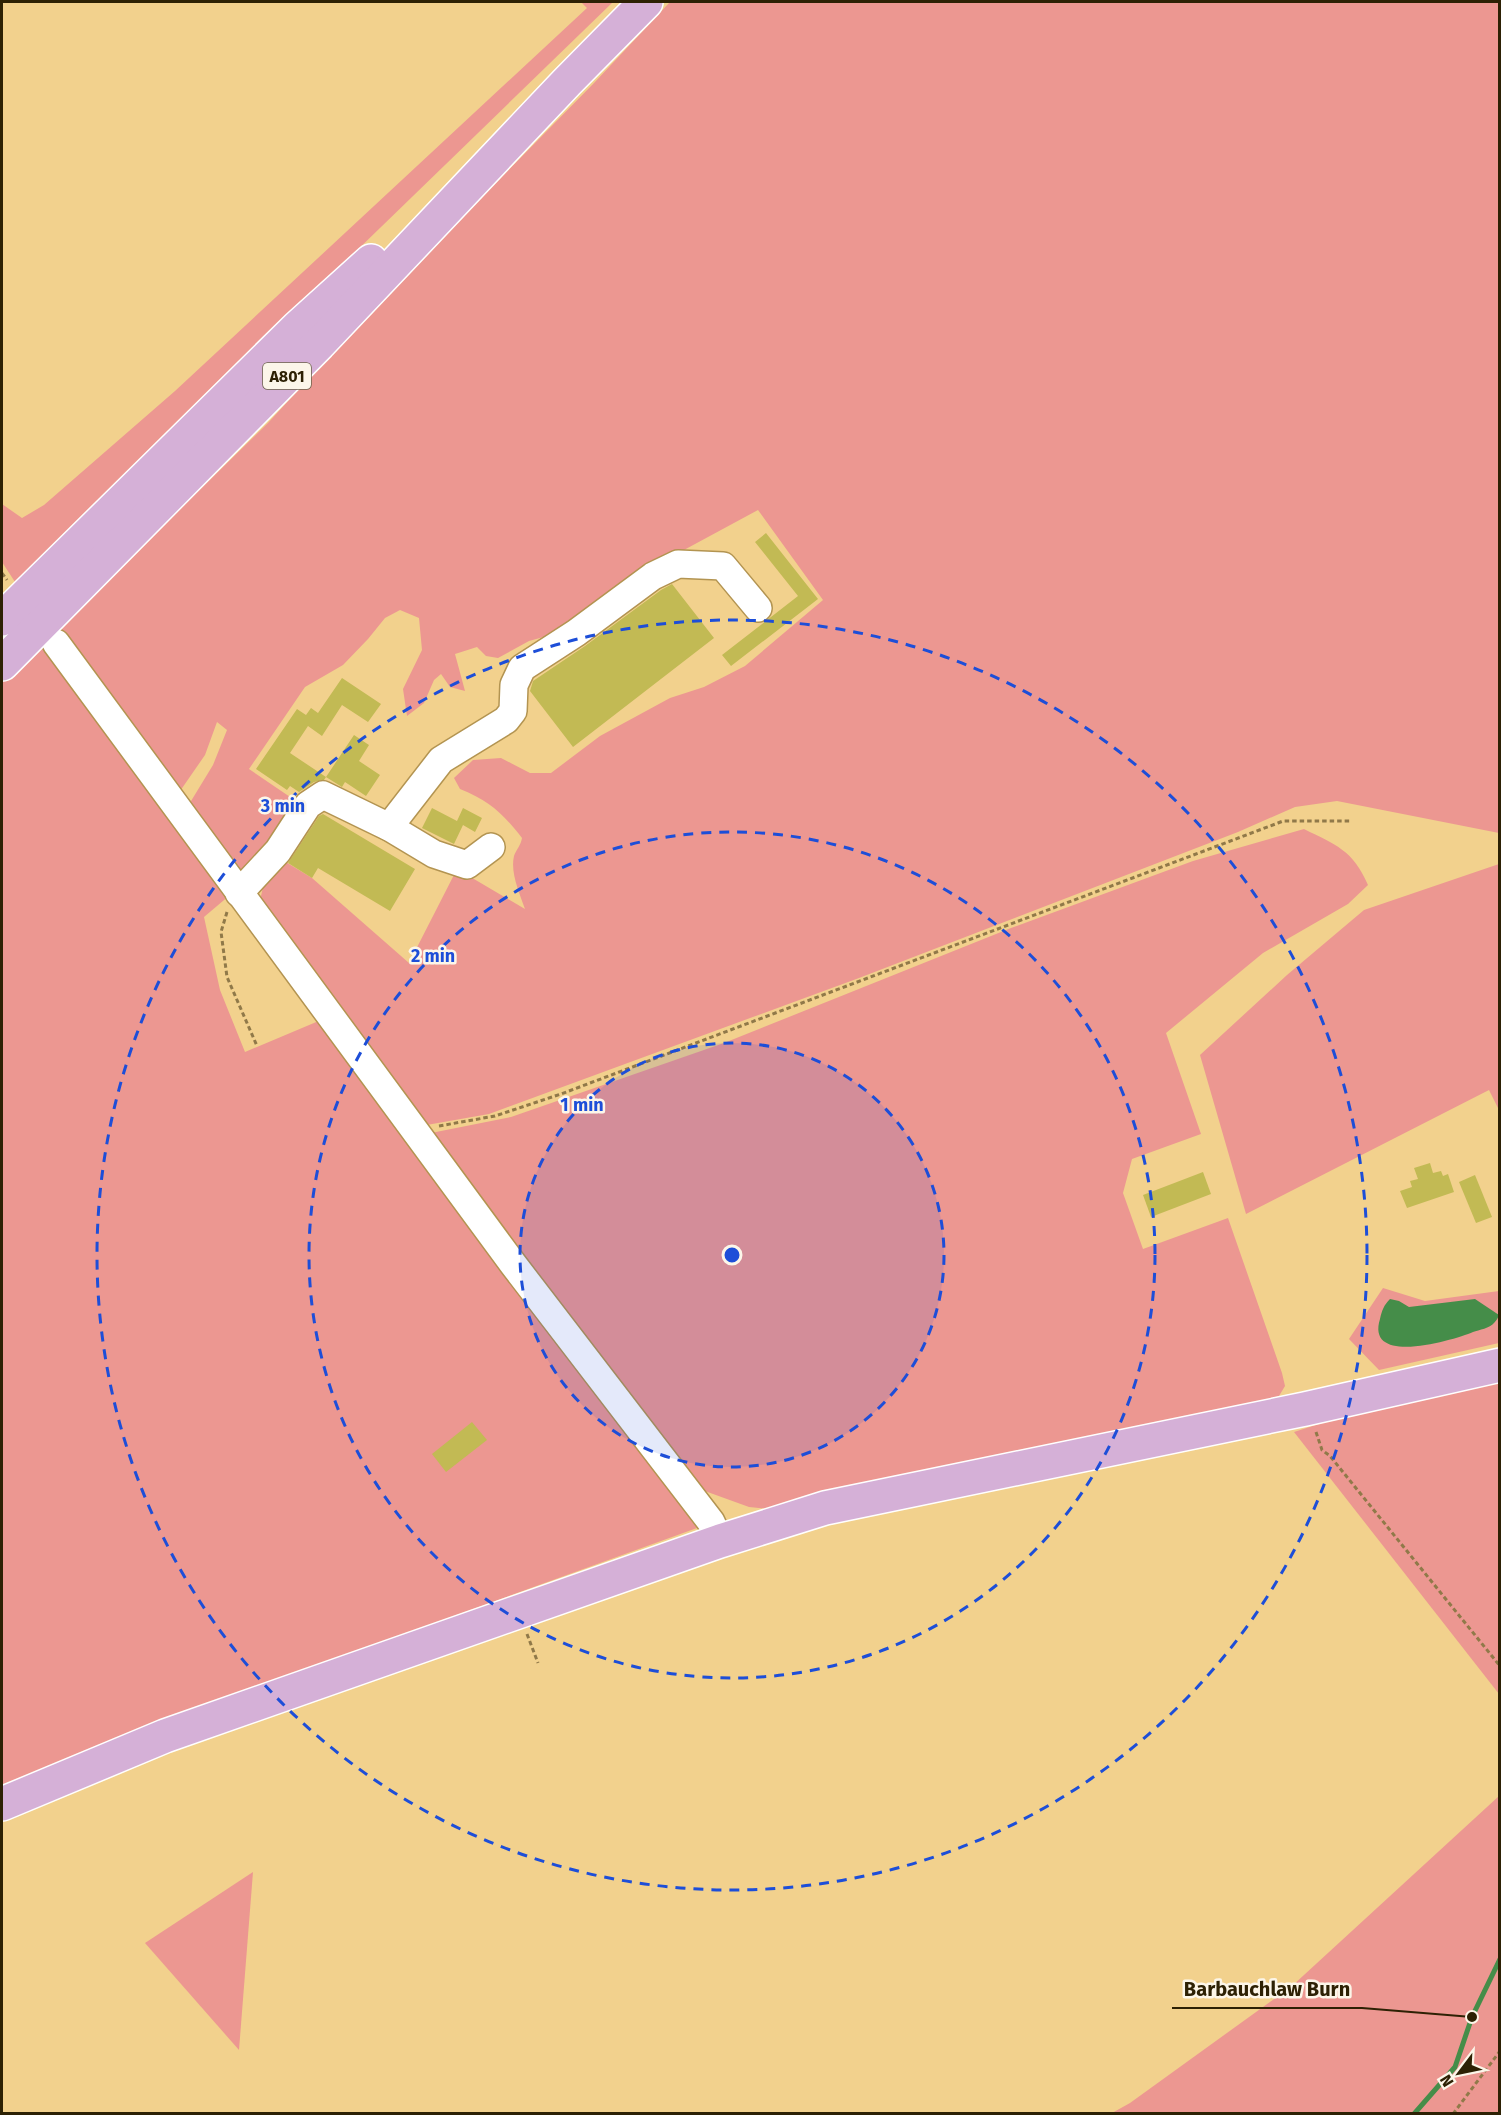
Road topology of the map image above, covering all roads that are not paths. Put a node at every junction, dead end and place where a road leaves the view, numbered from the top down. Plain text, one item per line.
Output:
1 (646, 2) edge
2 (567, 82) junction
3 (758, 608) dead end
4 (2, 619) edge
5 (56, 643) dead end
6 (2, 663) edge
7 (389, 828) junction
8 (491, 847) dead end
9 (239, 893) junction
10 (1500, 1365) edge
11 (720, 1541) junction
12 (2, 1804) edge

1 - 2 main road, A801
2 - 4 main road, A801
2 - 6 main road, A801
3 - 7 lane
5 - 9 lane
7 - 8 lane
7 - 9 lane
9 - 11 lane
10 - 11 main road
11 - 12 main road

